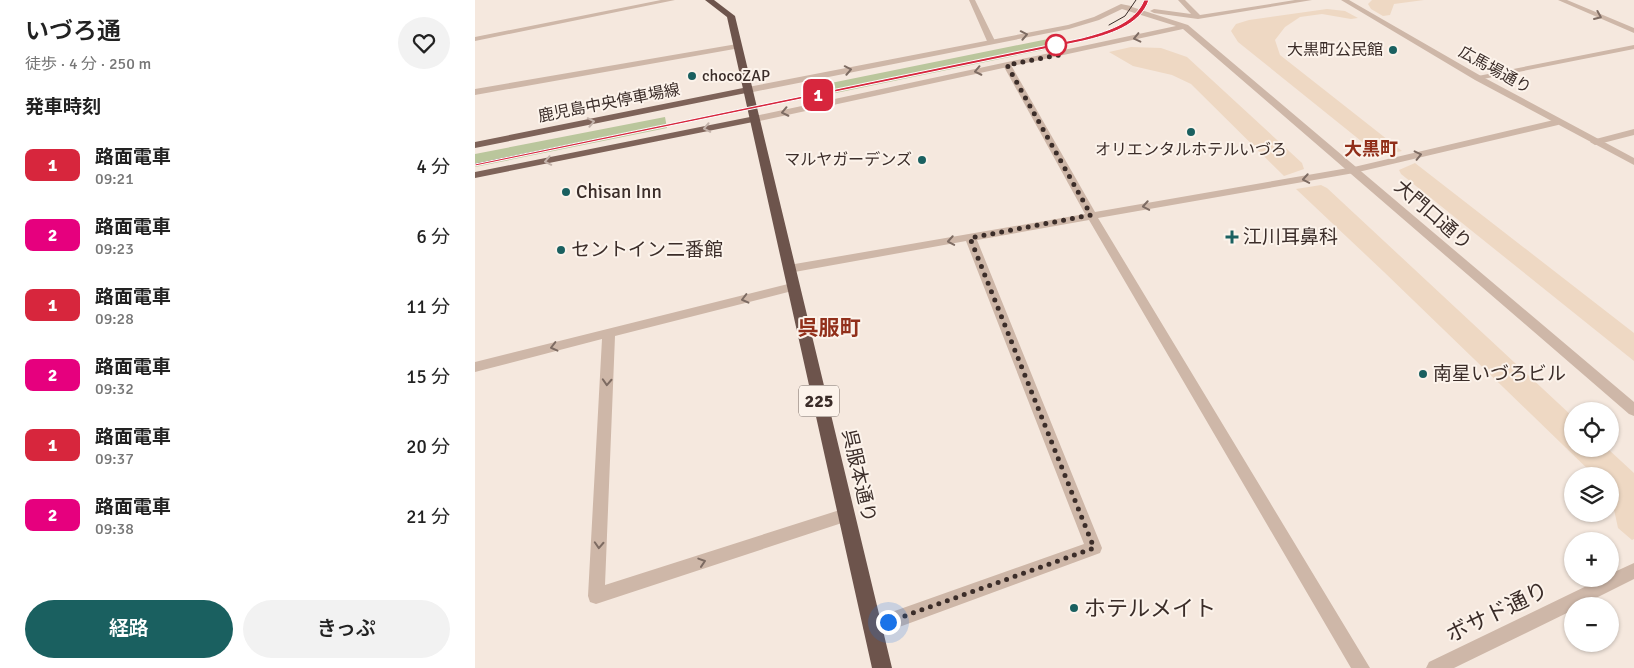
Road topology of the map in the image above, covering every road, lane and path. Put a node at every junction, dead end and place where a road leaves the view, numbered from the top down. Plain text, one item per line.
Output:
1 (672, 0) edge
2 (709, 0) edge
3 (972, 0) edge
4 (1181, 0) edge
5 (1309, 0) edge
6 (1344, 0) edge
7 (1561, 0) edge
8 (1123, 3) edge
9 (1198, 17) junction
10 (1185, 27) junction
11 (1634, 31) edge
12 (475, 39) edge
13 (991, 41) junction
14 (737, 46) junction
15 (1634, 47) edge
16 (1007, 65) junction
17 (1478, 78) junction
18 (748, 90) junction
19 (475, 92) edge
20 (755, 119) junction
21 (1558, 122) junction
22 (1634, 132) edge
23 (1595, 142) junction
24 (475, 145) edge
25 (1634, 162) edge
26 (1354, 170) junction
27 (475, 175) edge
28 (1091, 215) junction
29 (970, 238) junction
30 (789, 269) junction
31 (792, 287) junction
32 (609, 334) junction
33 (475, 366) edge
34 (1634, 410) edge
35 (846, 515) junction
36 (1634, 571) edge
37 (872, 628) junction
38 (882, 668) edge
39 (1361, 668) edge
40 (1435, 668) edge

1 - 12 street
2 - 14 highway, 225
3 - 13 street
4 - 9 street
5 - 9 street
6 - 17 street, 広馬場通り
7 -> 11 street
8 - 9 street
8 - 10 street
13 -> 8 street
9 - 10 street
10 -> 16 street
10 - 26 street, 大門口通り
18 -> 13 street
14 - 18 highway, 225
14 - 19 street
15 - 17 street
16 -> 20 street
16 - 28 street
17 - 21 street, 広馬場通り
18 - 20 highway, 225
24 -> 18 main road, 鹿児島中央停車場線
20 -> 27 main road
20 - 30 highway, 呉服本通り / 225
21 - 23 street, 広馬場通り
26 -> 21 street
22 - 23 street
23 - 25 street, 広馬場通り
26 -> 28 street
26 - 34 street, 大門口通り
28 - 29 street
28 - 39 street
29 -> 30 street
29 - 37 street
30 - 31 highway, 呉服本通り / 225
31 -> 32 street
31 - 35 highway, 呉服本通り / 225
32 -> 33 street
32 -> 35 street
35 - 37 highway, 呉服本通り / 225
36 - 40 street, ボサド通り
37 - 38 highway, 呉服本通り / 225

